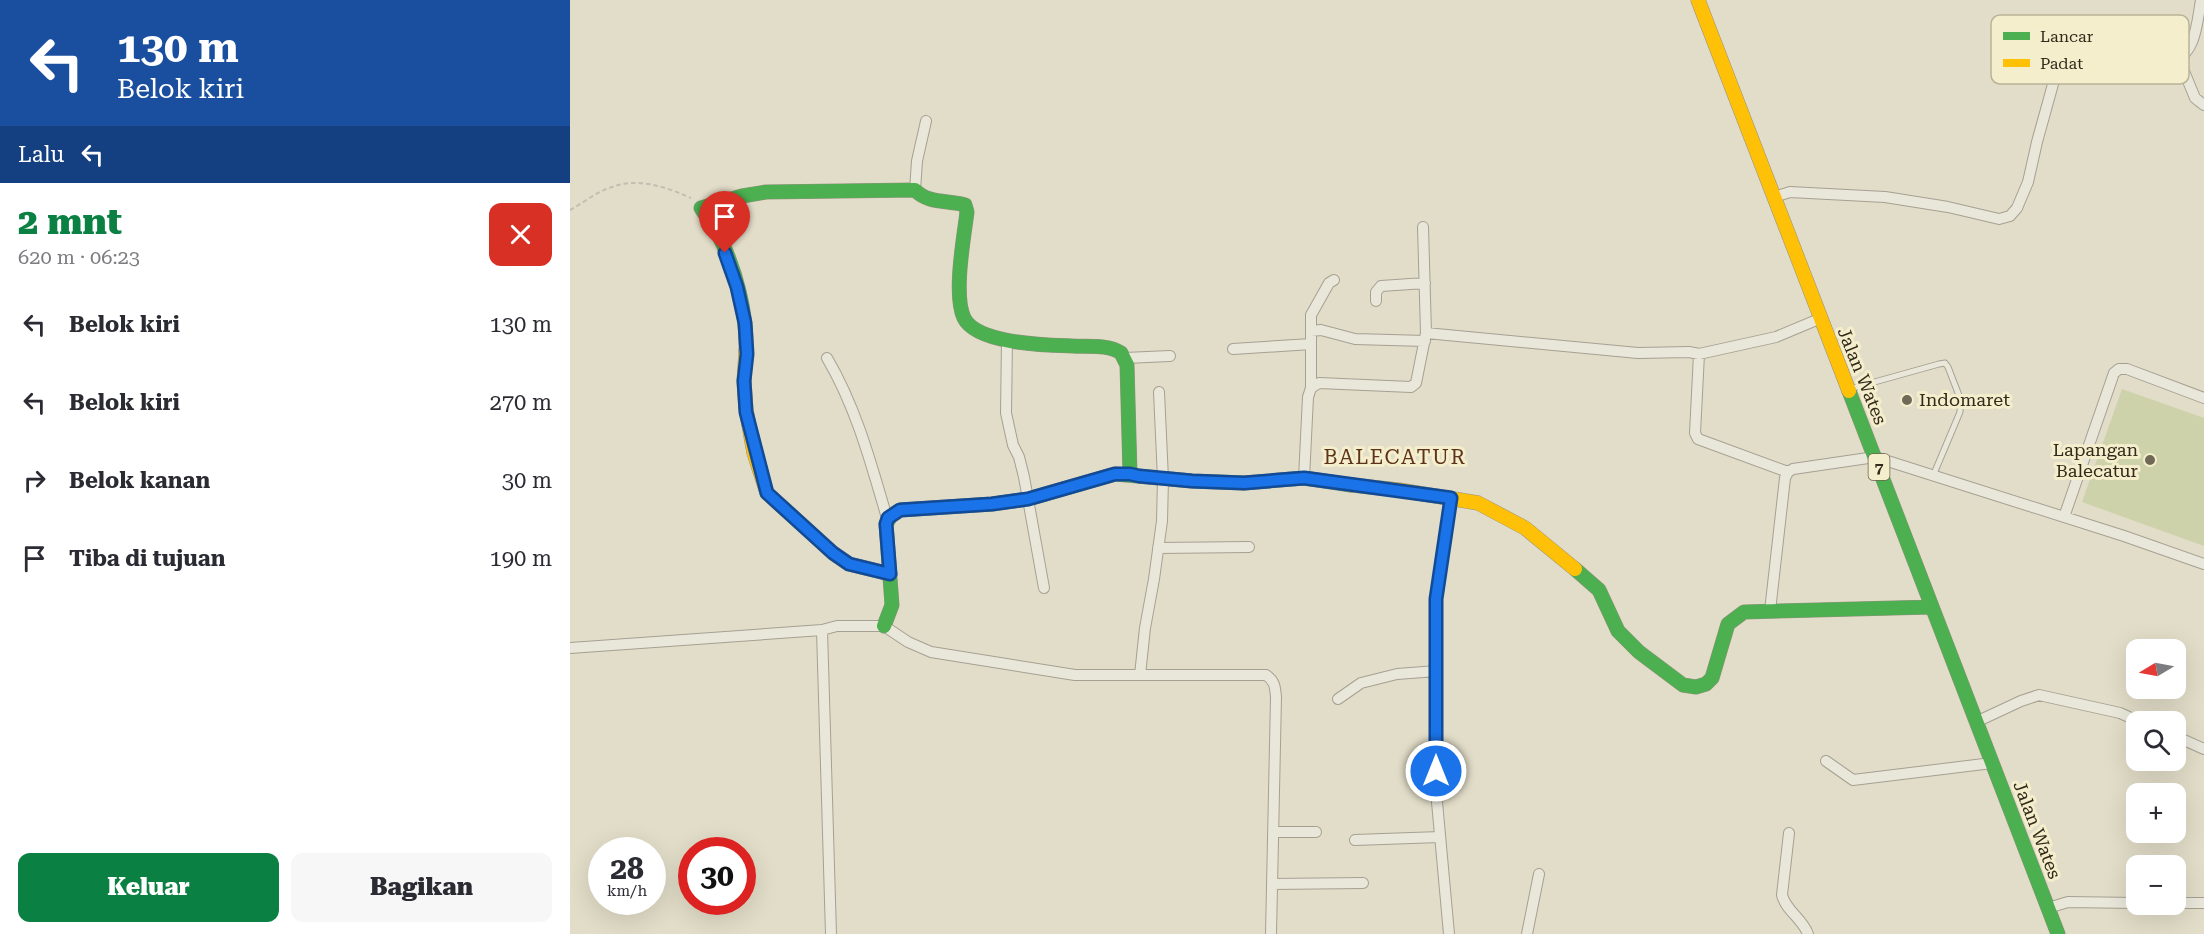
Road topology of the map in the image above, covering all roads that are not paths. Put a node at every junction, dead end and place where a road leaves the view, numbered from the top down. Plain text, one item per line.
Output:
1 (1698, 0) edge
2 (2201, 0) edge
3 (2189, 46) edge
4 (2189, 83) edge
5 (2053, 84) edge
6 (2204, 105) edge
7 (926, 121) dead end
8 (915, 190) junction
9 (1774, 197) junction
10 (1423, 227) dead end
11 (1334, 280) dead end
12 (1425, 283) junction
13 (1377, 301) dead end
14 (1819, 319) junction
15 (1311, 331) junction
16 (1426, 337) junction
17 (1007, 340) junction
18 (1311, 344) junction
19 (1233, 349) dead end
20 (1699, 354) junction
21 (1170, 356) dead end
22 (827, 358) dead end
23 (1125, 358) junction
24 (1311, 388) junction
25 (1848, 390) junction
26 (1160, 392) dead end
27 (2204, 398) edge
28 (1875, 457) junction
29 (1788, 472) junction
30 (1130, 474) junction
31 (1933, 476) junction
32 (1163, 478) junction
33 (1304, 478) junction
34 (1451, 498) junction
35 (1028, 499) junction
36 (2064, 517) junction
37 (888, 518) junction
38 (1249, 547) dead end
39 (1158, 548) junction
40 (2204, 564) edge
41 (890, 574) junction
42 (1044, 588) dead end
43 (1932, 607) junction
44 (1770, 611) junction
45 (884, 626) junction
46 (822, 630) junction
47 (570, 648) edge
48 (1437, 671) junction
49 (1140, 675) junction
50 (1338, 699) dead end
51 (2126, 716) edge
52 (1976, 722) junction
53 (2186, 740) edge
54 (2204, 748) edge
55 (1826, 761) dead end
56 (1992, 763) junction
57 (1273, 832) junction
58 (1316, 832) dead end
59 (1789, 833) dead end
60 (1440, 837) junction
61 (1356, 840) dead end
62 (1539, 874) dead end
63 (1363, 883) dead end
64 (1272, 884) junction
65 (2126, 903) edge
66 (2186, 903) edge
67 (2204, 903) edge
68 (2048, 908) junction
69 (831, 934) edge
70 (1271, 934) edge
71 (1449, 934) edge
72 (1527, 934) edge
73 (1808, 934) edge
74 (2058, 934) edge

1 - 9 main road, Jalan Wates / 7
2 - 3 street
4 - 6 street
5 - 9 street
7 - 8 street
8 - 17 main road
8 - 41 main road
9 - 14 main road, Jalan Wates / 7
10 - 12 street
11 - 15 street
12 - 13 street
12 - 16 street
14 - 20 street
14 - 25 main road, Jalan Wates / 7
15 - 16 street
15 - 18 street
16 - 20 street
16 - 24 street
17 - 23 main road
17 - 35 street
18 - 19 street
18 - 24 street
20 - 29 street
21 - 23 street
22 - 37 street
23 - 30 main road
24 - 33 street
25 - 28 main road, Jalan Wates / 7
25 - 31 lane
26 - 32 street
27 - 36 street
28 - 29 street
28 - 31 street
28 - 43 main road, Jalan Wates / 7
29 - 44 street
30 - 32 main road
30 - 35 main road
31 - 36 street
32 - 33 main road
32 - 39 street
33 - 34 main road
34 - 44 main road
34 - 48 street
35 - 37 main road
35 - 42 street
36 - 40 street
37 - 41 main road
38 - 39 street
39 - 49 street
41 - 45 main road
43 - 44 main road
43 - 52 main road, Jalan Wates / 7
45 - 46 street
45 - 49 street
46 - 47 street
46 - 69 street
48 - 50 street
48 - 60 street
49 - 57 street
51 - 52 street
52 - 56 main road, Jalan Wates / 7
53 - 54 street
55 - 56 street
56 - 68 main road, Jalan Wates / 7
57 - 58 street
57 - 64 street
59 - 73 street
60 - 61 street
60 - 71 street
62 - 72 street
63 - 64 street
64 - 70 street
65 - 68 street
66 - 67 street
68 - 74 main road, Jalan Wates / 7

